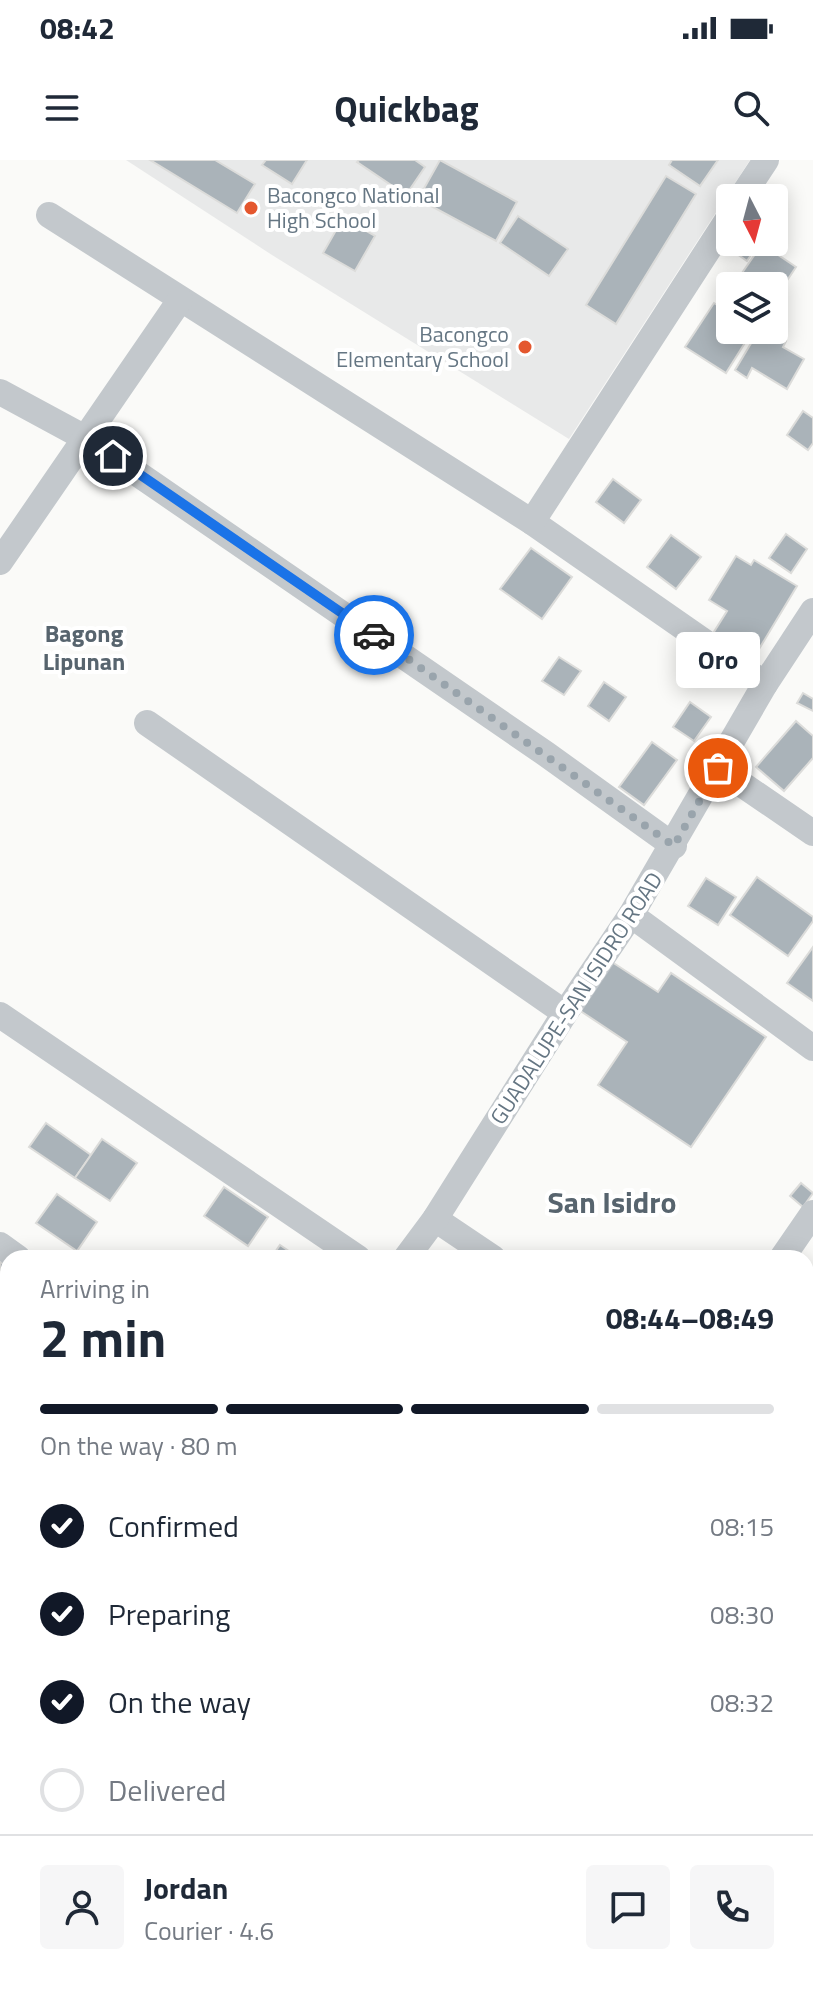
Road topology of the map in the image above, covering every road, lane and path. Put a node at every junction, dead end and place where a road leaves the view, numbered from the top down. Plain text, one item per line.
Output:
1 (766, 160) edge
2 (750, 184) edge
3 (49, 215) dead end
4 (716, 238) edge
5 (180, 300) junction
6 (0, 392) edge
7 (87, 439) junction
8 (532, 522) junction
9 (0, 562) edge
10 (813, 611) edge
11 (765, 684) junction
12 (147, 723) dead end
13 (718, 768) junction
14 (813, 833) edge
15 (674, 846) junction
16 (631, 915) junction
17 (565, 1013) junction
18 (0, 1015) edge
19 (813, 1048) edge
20 (813, 1213) edge
21 (435, 1219) junction
22 (346, 1250) edge
23 (412, 1250) edge
24 (481, 1250) edge
25 (788, 1250) edge

1 - 2 street
3 - 5 street
4 - 8 street
5 - 7 street
5 - 8 street
6 - 7 street
7 - 9 street
7 - 15 street
8 - 11 street
10 - 11 street, GUADALUPE-SAN ISIDRO ROAD
11 - 13 street, GUADALUPE-SAN ISIDRO ROAD
12 - 17 street
13 - 14 street
13 - 15 street, GUADALUPE-SAN ISIDRO ROAD
15 - 16 street, GUADALUPE-SAN ISIDRO ROAD
16 - 17 street, GUADALUPE-SAN ISIDRO ROAD
16 - 19 street
17 - 21 street, GUADALUPE-SAN ISIDRO ROAD
18 - 22 street
20 - 25 street
21 - 23 street, GUADALUPE-SAN ISIDRO ROAD
21 - 24 street

